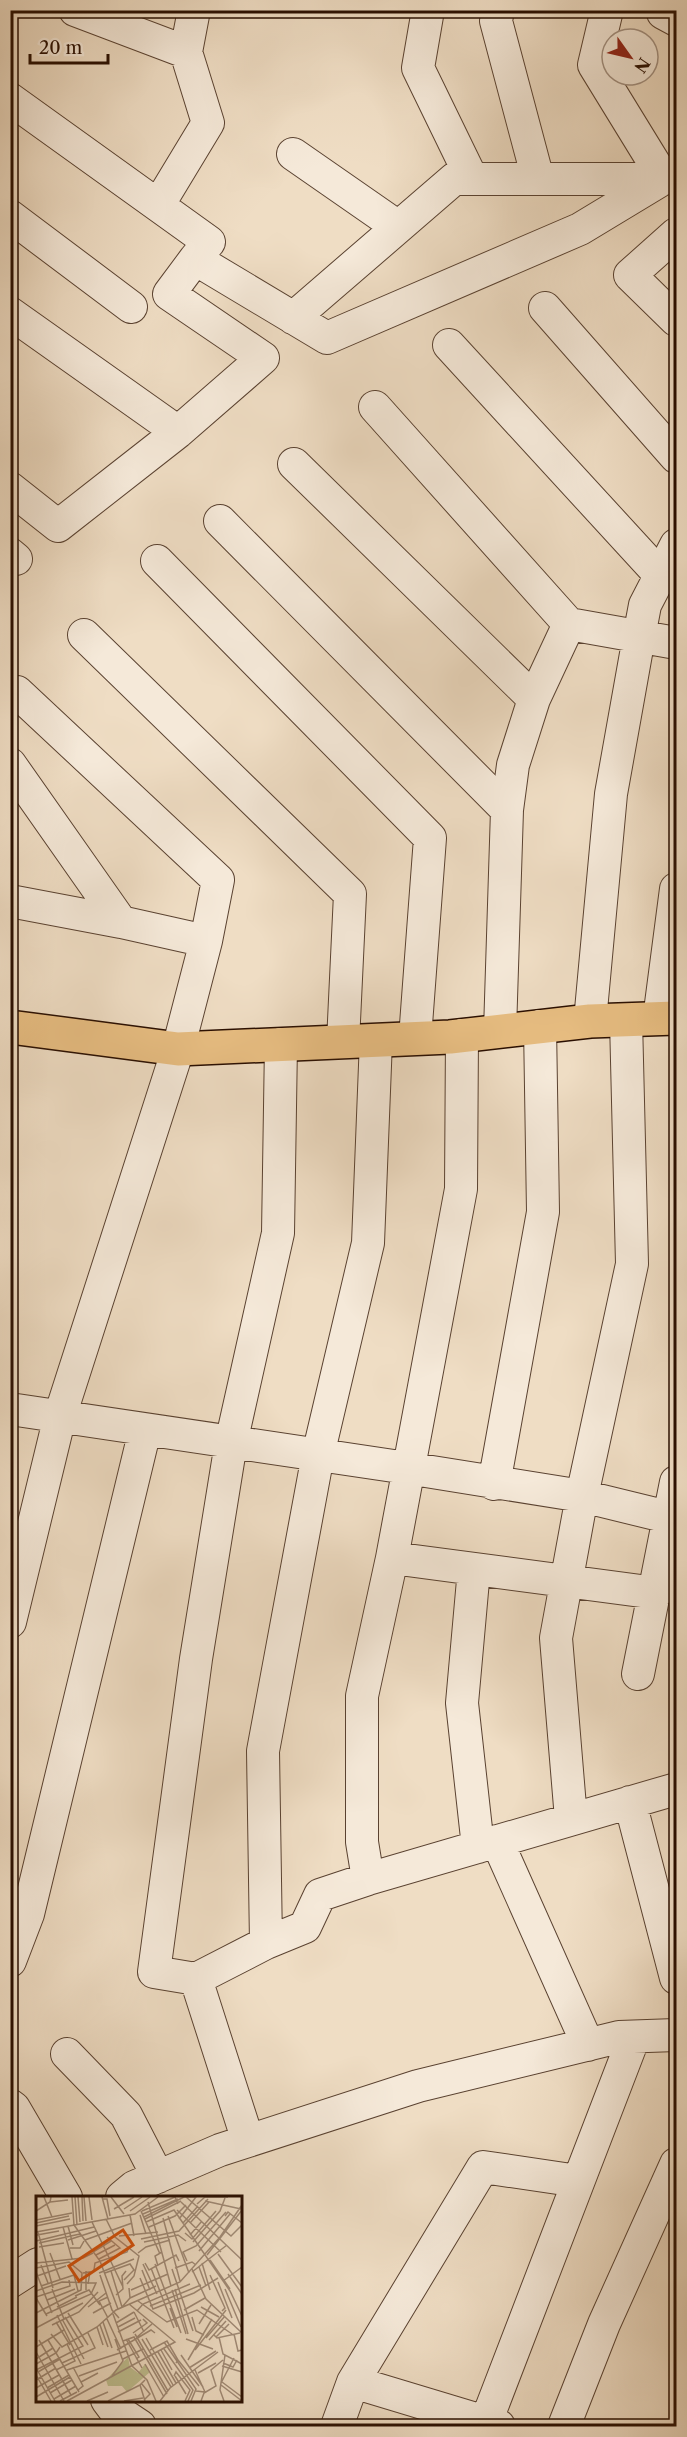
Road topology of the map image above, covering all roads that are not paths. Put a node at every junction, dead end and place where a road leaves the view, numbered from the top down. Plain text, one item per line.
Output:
1 (75, 10) edge
2 (194, 10) edge
3 (428, 10) edge
4 (498, 10) edge
5 (607, 10) edge
6 (186, 52) junction
7 (10, 99) edge
8 (293, 154) dead end
9 (670, 175) edge
10 (538, 178) junction
11 (472, 179) junction
12 (159, 204) junction
13 (10, 216) edge
14 (398, 227) junction
15 (676, 234) edge
16 (195, 259) junction
17 (131, 307) dead end
18 (545, 308) dead end
19 (10, 313) edge
20 (293, 318) junction
21 (676, 320) edge
22 (448, 345) dead end
23 (375, 407) dead end
24 (178, 432) junction
25 (676, 457) edge
26 (294, 464) dead end
27 (10, 488) edge
28 (220, 521) dead end
29 (676, 544) edge
30 (157, 561) dead end
31 (660, 575) junction
32 (569, 624) junction
33 (84, 634) dead end
34 (639, 636) junction
35 (676, 643) edge
36 (17, 692) dead end
37 (534, 699) junction
38 (10, 764) edge
39 (507, 810) junction
40 (676, 889) edge
41 (10, 901) edge
42 (121, 922) junction
43 (206, 941) junction
44 (668, 1018) edge
45 (590, 1020) junction
46 (626, 1020) junction
47 (540, 1026) junction
48 (10, 1027) edge
49 (500, 1031) junction
50 (462, 1035) junction
51 (415, 1038) junction
52 (376, 1040) junction
53 (343, 1042) junction
54 (281, 1044) junction
55 (178, 1049) junction
56 (10, 1409) edge
57 (60, 1416) junction
58 (145, 1430) junction
59 (231, 1443) junction
60 (318, 1455) junction
61 (407, 1468) junction
62 (676, 1482) edge
63 (494, 1484) junction
64 (582, 1496) junction
65 (672, 1519) edge
66 (392, 1558) junction
67 (474, 1569) junction
68 (566, 1581) junction
69 (656, 1593) junction
70 (10, 1622) edge
71 (638, 1674) dead end
72 (676, 1789) edge
73 (630, 1802) junction
74 (571, 1820) junction
75 (488, 1844) junction
76 (368, 1879) junction
77 (22, 1885) edge
78 (266, 1943) junction
79 (10, 1961) edge
80 (676, 1977) edge
81 (196, 1979) junction
82 (676, 2035) edge
83 (634, 2037) junction
84 (588, 2045) junction
85 (67, 2054) dead end
86 (10, 2105) edge
87 (248, 2141) junction
88 (676, 2164) edge
89 (158, 2177) junction
90 (578, 2181) junction
91 (65, 2196) edge
92 (123, 2196) edge
93 (352, 2382) junction
94 (108, 2401) edge
95 (493, 2424) edge
96 (140, 2427) edge
97 (337, 2427) edge
98 (564, 2427) edge

1 - 6 street
2 - 6 street
3 - 11 street
4 - 10 street
5 - 9 street
6 - 12 street
7 - 12 street
8 - 14 street
9 - 10 street
9 - 20 street
10 - 11 street
11 - 14 street
12 - 16 street
13 - 17 street
14 - 20 street
15 - 21 street
16 - 20 street
16 - 24 street
18 - 25 street
19 - 24 street
22 - 31 street
23 - 32 street
24 - 27 street
26 - 37 street
28 - 39 street
29 - 31 street
30 - 51 street
31 - 34 street
32 - 34 street
32 - 37 street
33 - 53 street
34 - 35 street
34 - 45 street
36 - 43 street
37 - 39 street
38 - 42 street
39 - 49 street
40 - 44 street
41 - 42 street
42 - 43 street
43 - 55 street
44 - 46 main road
45 - 46 main road
45 - 47 main road
46 - 64 street
47 - 49 main road
47 - 63 street
48 - 55 main road
49 - 50 main road
50 - 51 main road
50 - 61 street
51 - 52 main road
52 - 53 main road
52 - 60 street
53 - 54 main road
54 - 55 main road
54 - 59 street
55 - 57 street
56 - 57 street
57 - 58 street
57 - 70 street
58 - 59 street
58 - 77 street
59 - 60 street
59 - 81 street
60 - 61 street
60 - 78 street
61 - 63 street
61 - 66 street
62 - 65 street
63 - 64 street
64 - 65 street
64 - 68 street
65 - 69 street
66 - 67 street
66 - 76 street
67 - 68 street
67 - 75 street
68 - 69 street
68 - 74 street
69 - 71 street
72 - 73 street
73 - 74 street
73 - 80 street
74 - 75 street
75 - 76 street
75 - 84 street
76 - 78 street
77 - 79 street
78 - 81 street
81 - 87 street
82 - 83 street
83 - 84 street
83 - 90 street
84 - 87 street
85 - 89 street
86 - 91 street
87 - 89 street
88 - 98 street
89 - 92 street
90 - 93 street
90 - 95 street
93 - 95 street
93 - 97 street
94 - 96 street

